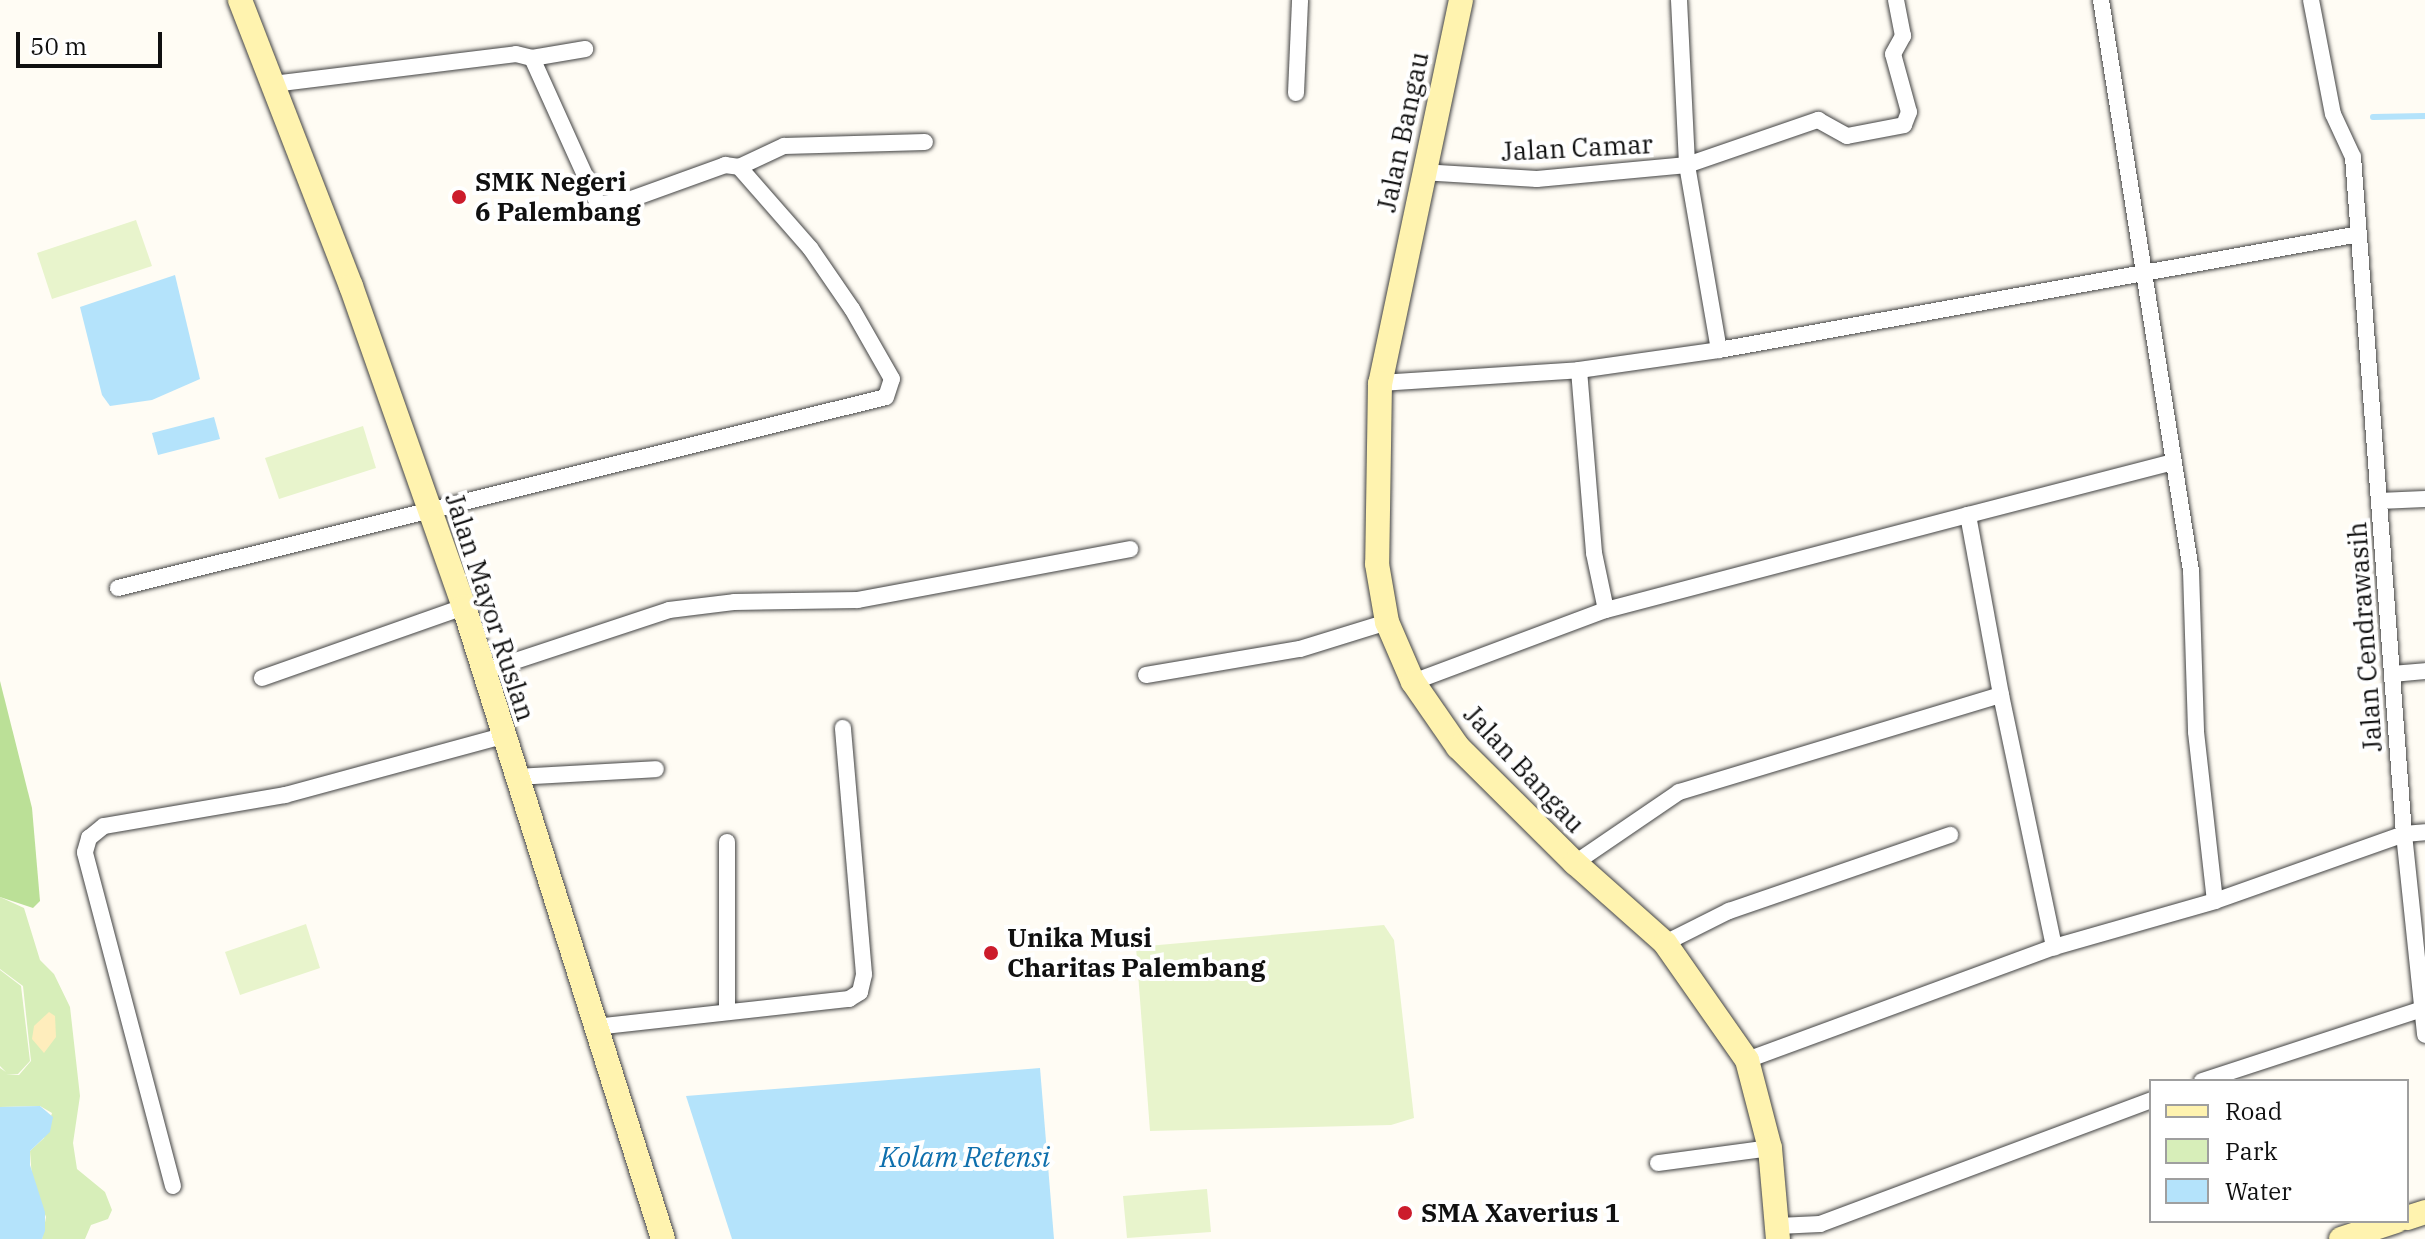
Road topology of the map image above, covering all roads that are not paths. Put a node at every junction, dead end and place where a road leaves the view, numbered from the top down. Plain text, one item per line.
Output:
1 (240, 0) edge
2 (1300, 0) edge
3 (1461, 0) edge
4 (1679, 0) edge
5 (1896, 0) edge
6 (2101, 0) edge
7 (2311, 0) edge
8 (585, 49) dead end
9 (532, 58) junction
10 (273, 84) junction
11 (1296, 93) dead end
12 (925, 142) dead end
13 (1687, 165) junction
14 (739, 167) junction
15 (1421, 172) junction
16 (2359, 234) junction
17 (2143, 276) junction
18 (1719, 350) junction
19 (1579, 370) junction
20 (1380, 383) junction
21 (2173, 462) junction
22 (2425, 499) edge
23 (2379, 501) junction
24 (429, 510) junction
25 (1968, 515) junction
26 (1130, 549) dead end
27 (118, 588) dead end
28 (464, 607) junction
29 (1606, 610) junction
30 (1387, 622) junction
31 (2425, 671) edge
32 (482, 672) junction
33 (2392, 674) junction
34 (1146, 675) dead end
35 (262, 678) dead end
36 (1413, 682) junction
37 (2001, 695) junction
38 (843, 728) dead end
39 (502, 736) junction
40 (656, 769) dead end
41 (515, 777) junction
42 (2425, 832) edge
43 (2404, 834) junction
44 (1950, 835) dead end
45 (727, 842) dead end
46 (1575, 863) junction
47 (2215, 901) junction
48 (1665, 943) junction
49 (2054, 947) junction
50 (2425, 1008) edge
51 (727, 1012) junction
52 (595, 1027) junction
53 (2425, 1035) edge
54 (1747, 1060) junction
55 (2208, 1079) edge
56 (2149, 1101) edge
57 (1770, 1148) junction
58 (1658, 1163) dead end
59 (173, 1186) dead end
60 (2390, 1223) edge
61 (1778, 1233) edge
62 (663, 1239) edge
63 (2341, 1239) edge

1 - 10 street, Jalan Mayor Ruslan
2 - 11 street
3 - 15 street, Jalan Bangau
4 - 13 street
5 - 13 street, Jalan Camar
6 - 17 street
7 - 16 street, Jalan Cendrawasih
8 - 9 street
9 - 10 street
9 - 14 street
10 - 24 street, Jalan Mayor Ruslan
12 - 14 street
13 - 15 street, Jalan Camar
13 - 18 street
14 - 24 street
15 - 20 street, Jalan Bangau
16 - 17 street
16 - 23 street, Jalan Cendrawasih
17 - 18 street
17 - 21 street
18 - 19 street
19 - 20 street
19 - 29 street
20 - 30 street, Jalan Bangau
21 - 25 street
21 - 47 street
22 - 23 street
23 - 33 street, Jalan Cendrawasih
24 - 27 street
24 - 28 street, Jalan Mayor Ruslan
25 - 29 street
25 - 37 street
26 - 32 street
28 - 32 street, Jalan Mayor Ruslan
28 - 35 street
29 - 36 street
30 - 34 street
30 - 36 street, Jalan Bangau
31 - 33 street
32 - 39 street, Jalan Mayor Ruslan
33 - 43 street, Jalan Cendrawasih
36 - 46 street, Jalan Bangau
37 - 46 street
37 - 49 street
38 - 51 street
39 - 41 street, Jalan Mayor Ruslan
39 - 59 street
40 - 41 street
41 - 52 street, Jalan Mayor Ruslan
42 - 43 street
43 - 47 street
43 - 50 street, Jalan Cendrawasih
44 - 48 street
45 - 51 street
46 - 48 street, Jalan Bangau
47 - 49 street
48 - 54 street, Jalan Bangau
49 - 54 street
50 - 53 street, Jalan Cendrawasih
50 - 55 street
51 - 52 street
52 - 62 street, Jalan Mayor Ruslan
54 - 57 street, Jalan Bangau
56 - 61 street
57 - 58 street
57 - 61 street, Jalan Bangau
60 - 63 street

